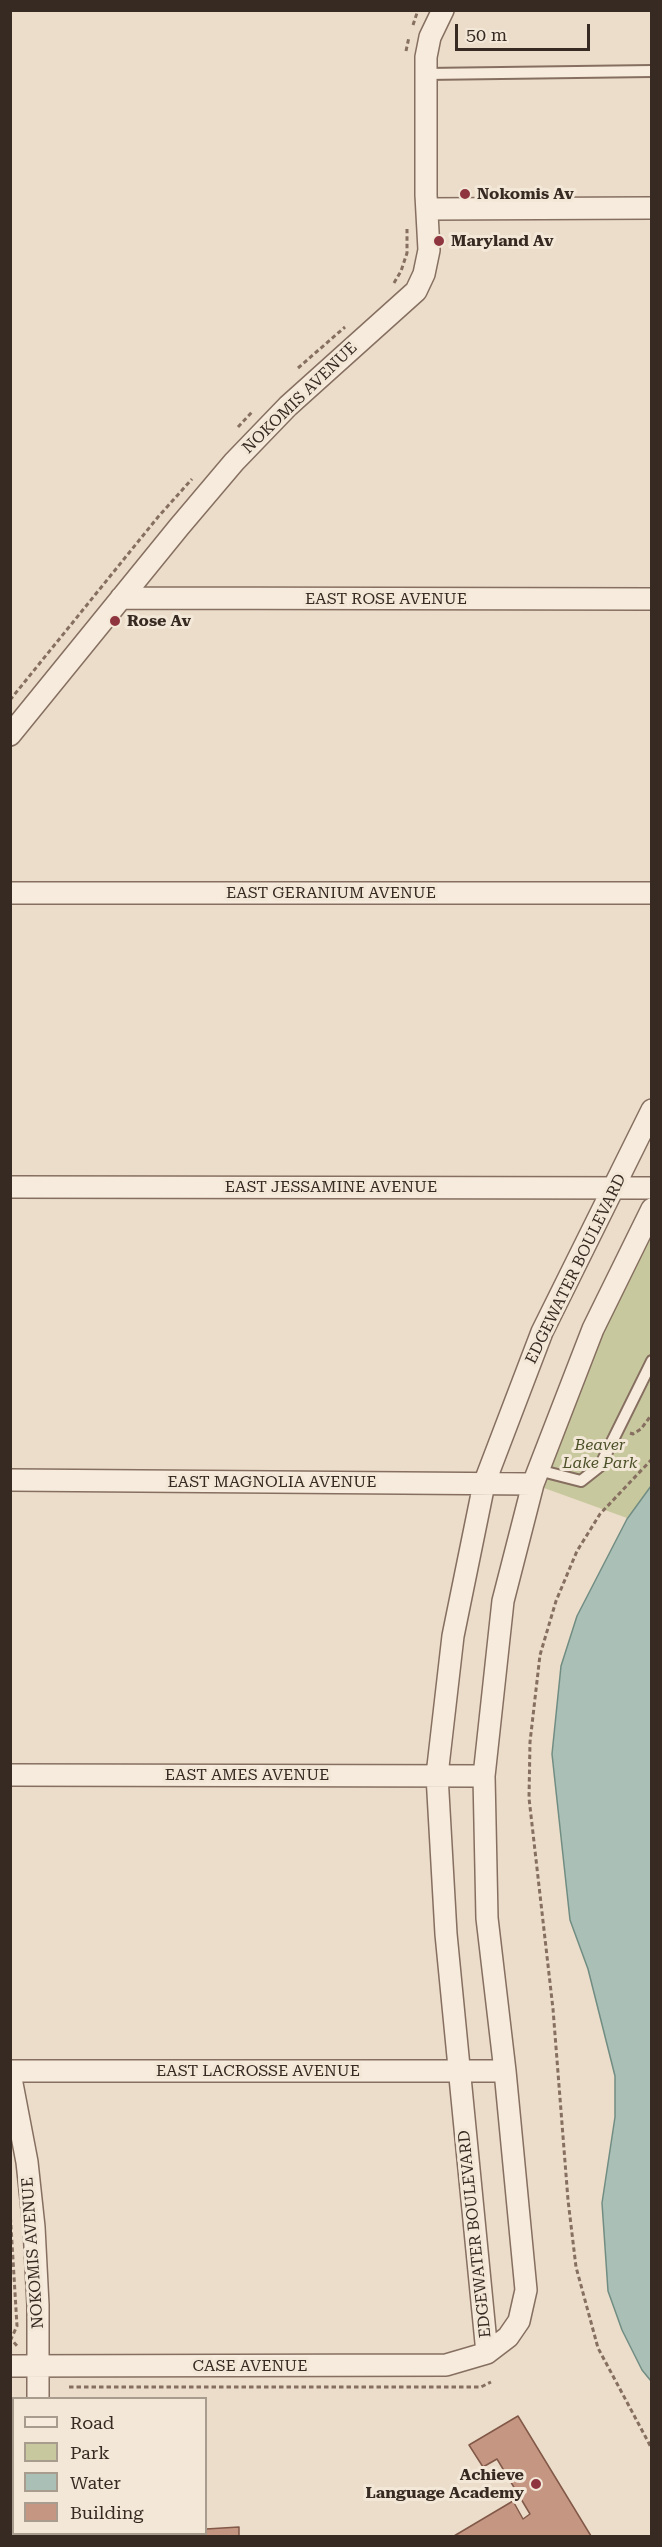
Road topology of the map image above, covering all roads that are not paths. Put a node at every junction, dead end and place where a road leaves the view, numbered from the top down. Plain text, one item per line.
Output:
1 (443, 10) edge
2 (651, 71) edge
3 (426, 74) junction
4 (651, 208) edge
5 (427, 209) junction
6 (121, 598) junction
7 (651, 599) edge
8 (10, 735) edge
9 (10, 893) edge
10 (651, 893) edge
11 (651, 1110) edge
12 (10, 1187) edge
13 (615, 1187) junction
14 (651, 1188) edge
15 (651, 1209) edge
16 (651, 1361) edge
17 (535, 1477) junction
18 (10, 1480) edge
19 (484, 1484) junction
20 (10, 1775) edge
21 (437, 1775) junction
22 (484, 1776) junction
23 (459, 2071) junction
24 (505, 2071) junction
25 (10, 2072) edge
26 (487, 2353) junction
27 (15, 2357) edge
28 (38, 2366) junction
29 (38, 2397) edge

1 - 3 street, NOKOMIS AVENUE
2 - 3 lane
3 - 5 street, NOKOMIS AVENUE
4 - 5 street
5 - 6 street, NOKOMIS AVENUE
6 - 7 street, EAST ROSE AVENUE
6 - 8 street, NOKOMIS AVENUE
9 - 10 street, EAST GERANIUM AVENUE
11 - 13 street, EDGEWATER BOULEVARD
12 - 13 street, EAST JESSAMINE AVENUE
13 - 14 street, EAST JESSAMINE AVENUE
13 - 19 street, EDGEWATER BOULEVARD
15 - 17 street, EDGEWATER BOULEVARD
16 - 17 lane
17 - 19 street, EAST MAGNOLIA AVENUE
17 - 22 street, EDGEWATER BOULEVARD
18 - 19 street, EAST MAGNOLIA AVENUE
19 - 21 street, EDGEWATER BOULEVARD
20 - 21 street, EAST AMES AVENUE
21 - 22 street, EAST AMES AVENUE
21 - 23 street, EDGEWATER BOULEVARD
22 - 24 street, EDGEWATER BOULEVARD
23 - 24 street, EAST LACROSSE AVENUE
23 - 25 street, EAST LACROSSE AVENUE
23 - 26 street, EDGEWATER BOULEVARD
24 - 26 street, EDGEWATER BOULEVARD
25 - 28 street, NOKOMIS AVENUE
26 - 28 street, CASE AVENUE
27 - 28 street, CASE AVENUE
28 - 29 street, NOKOMIS AVENUE

